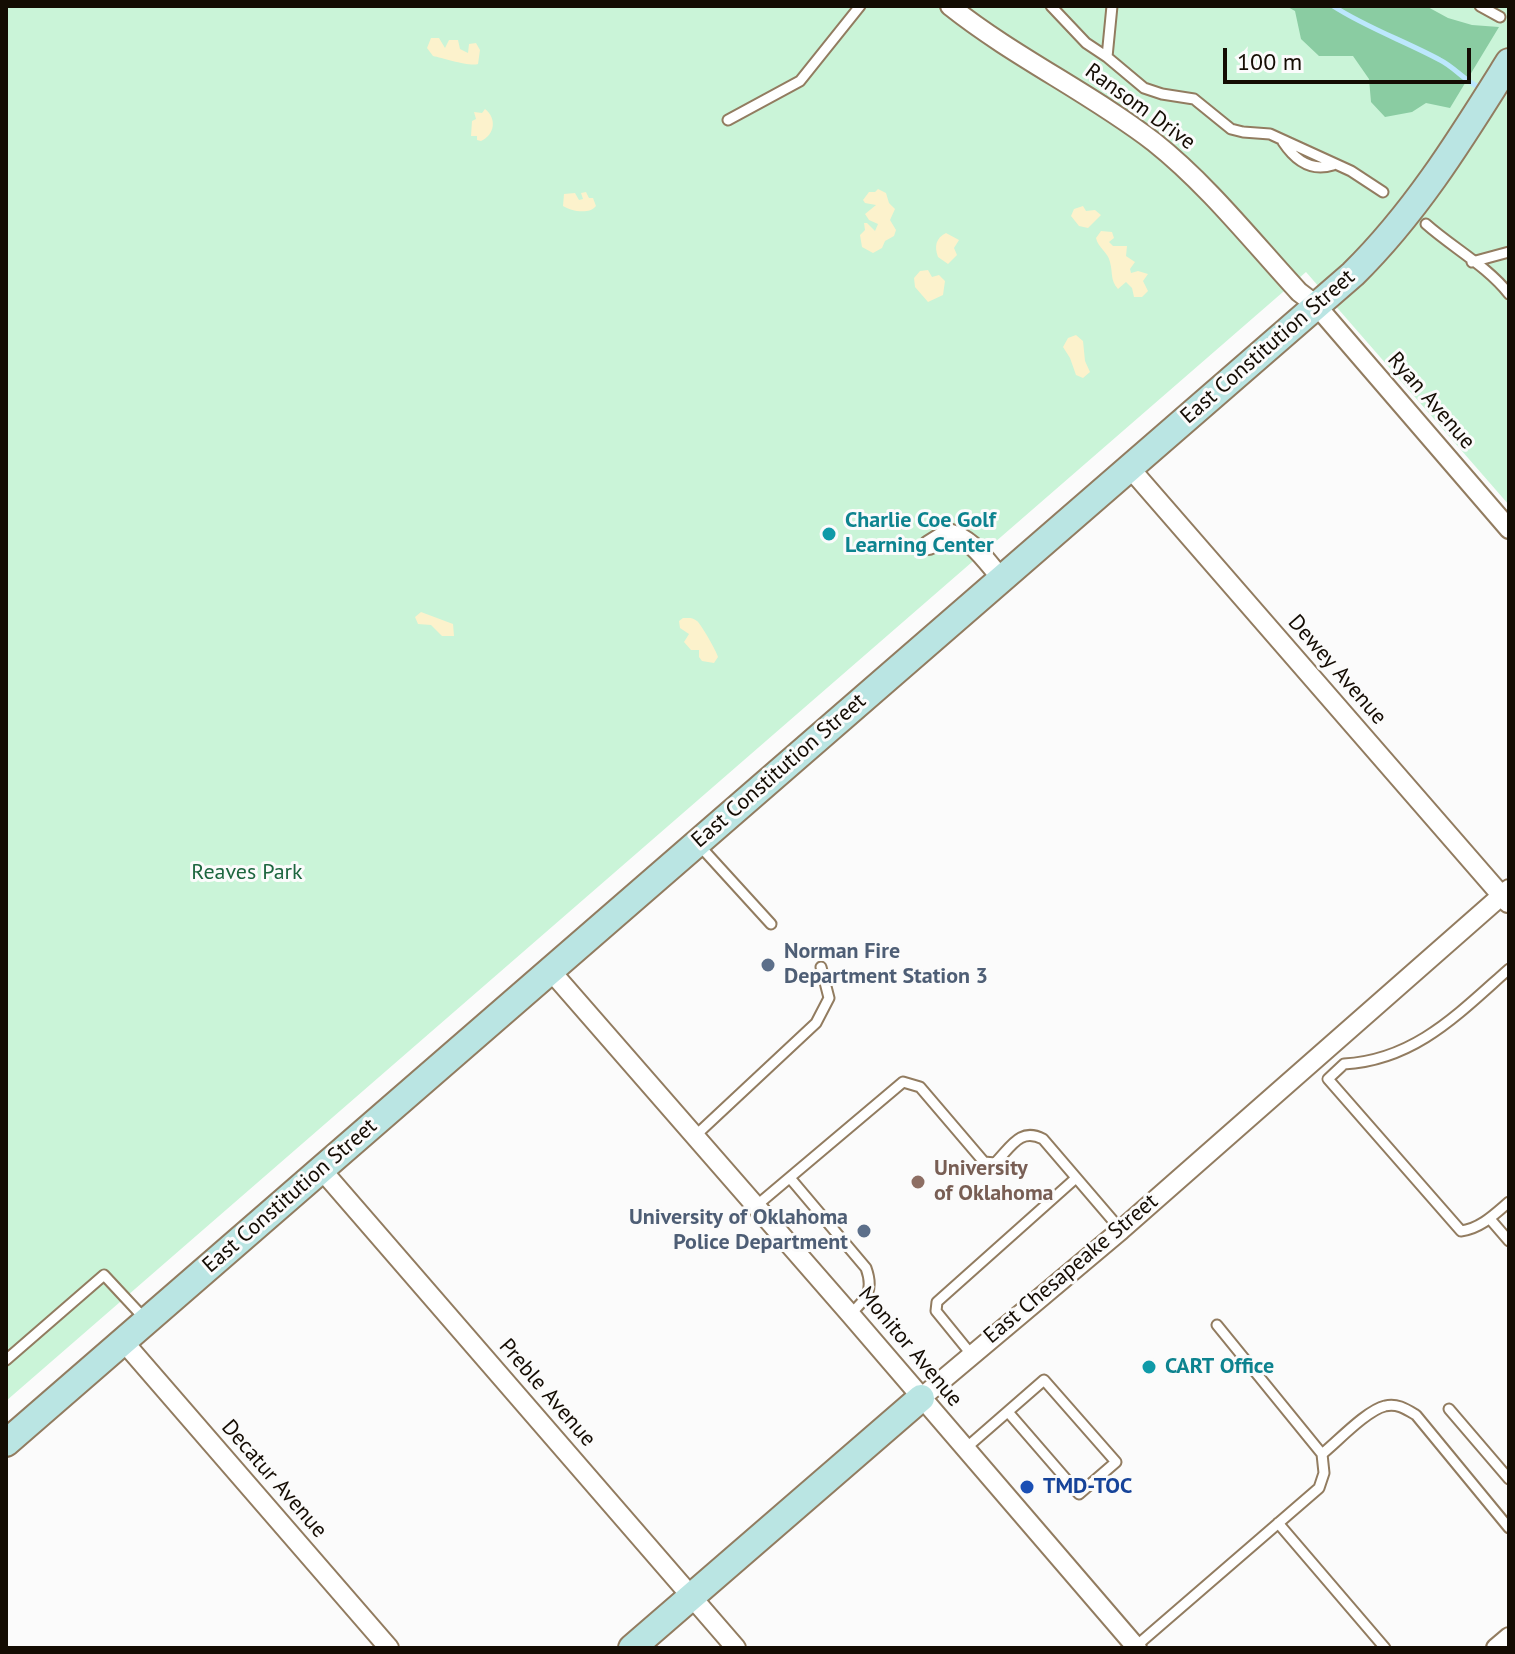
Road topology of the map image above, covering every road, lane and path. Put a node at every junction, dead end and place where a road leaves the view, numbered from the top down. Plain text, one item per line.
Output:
1 (860, 6) edge
2 (950, 6) edge
3 (1051, 6) edge
4 (1112, 6) edge
5 (1480, 6) edge
6 (1500, 17) dead end
7 (1107, 57) junction
8 (1509, 62) edge
9 (728, 120) dead end
10 (1383, 192) dead end
11 (1426, 224) dead end
12 (1509, 252) edge
13 (1472, 262) junction
14 (1509, 294) edge
15 (1316, 305) junction
16 (1129, 467) junction
17 (1509, 529) edge
18 (929, 545) dead end
19 (1001, 578) junction
20 (697, 843) junction
21 (1507, 896) edge
22 (771, 924) dead end
23 (821, 967) dead end
24 (1509, 969) edge
25 (550, 970) junction
26 (1320, 1055) junction
27 (1335, 1072) junction
28 (695, 1136) junction
29 (321, 1169) junction
30 (790, 1178) junction
31 (1076, 1178) junction
32 (1509, 1202) edge
33 (756, 1206) junction
34 (1490, 1219) junction
35 (1121, 1230) junction
36 (1509, 1241) edge
37 (850, 1314) junction
38 (146, 1321) junction
39 (1217, 1325) dead end
40 (123, 1341) junction
41 (971, 1354) junction
42 (6, 1360) edge
43 (921, 1398) junction
44 (1449, 1409) dead end
45 (1008, 1412) junction
46 (6, 1443) edge
47 (966, 1448) junction
48 (1322, 1454) junction
49 (1509, 1479) edge
50 (1278, 1523) junction
51 (1509, 1528) edge
52 (691, 1596) junction
53 (1509, 1637) edge
54 (1136, 1647) edge
55 (389, 1648) edge
56 (632, 1648) edge
57 (736, 1648) edge
58 (1385, 1648) edge
59 (1496, 1648) edge

1 - 9 lane
2 - 15 street, Ransom Drive
3 - 7 lane
4 - 7 lane
5 - 6 lane
7 - 10 lane
8 - 15 main road, East Constitution Street
11 - 13 lane
12 - 13 lane
13 - 14 lane
15 - 16 main road, East Constitution Street
15 - 17 street, Ryan Avenue
16 - 19 main road, East Constitution Street
16 - 21 street, Dewey Avenue
18 - 19 street
19 - 20 main road, East Constitution Street
20 - 22 lane
20 - 25 main road, East Constitution Street
21 - 26 street, East Chesapeake Street
23 - 28 lane
24 - 27 lane
25 - 28 street, Monitor Avenue
25 - 29 main road, East Constitution Street
26 - 27 lane
26 - 35 street, East Chesapeake Street
27 - 34 lane
28 - 33 street, Monitor Avenue
29 - 38 main road, East Constitution Street
29 - 52 street, Preble Avenue
30 - 31 lane
30 - 33 lane
30 - 37 lane
31 - 35 lane
31 - 41 lane
32 - 34 lane
33 - 37 street, Monitor Avenue
34 - 36 lane
35 - 41 street, East Chesapeake Street
37 - 43 street, Monitor Avenue
38 - 40 main road, East Constitution Street
38 - 42 lane
39 - 48 lane
40 - 46 main road, East Constitution Street
40 - 55 street, Decatur Avenue
41 - 43 street, East Chesapeake Street
43 - 47 street, Monitor Avenue
43 - 52 main road, East Chesapeake Street
44 - 49 lane
45 - 45 lane
45 - 47 lane
47 - 54 street, Monitor Avenue
48 - 50 lane
48 - 51 lane
50 - 54 lane
50 - 58 lane
52 - 56 main road, East Chesapeake Street
52 - 57 street, Preble Avenue
53 - 59 street

